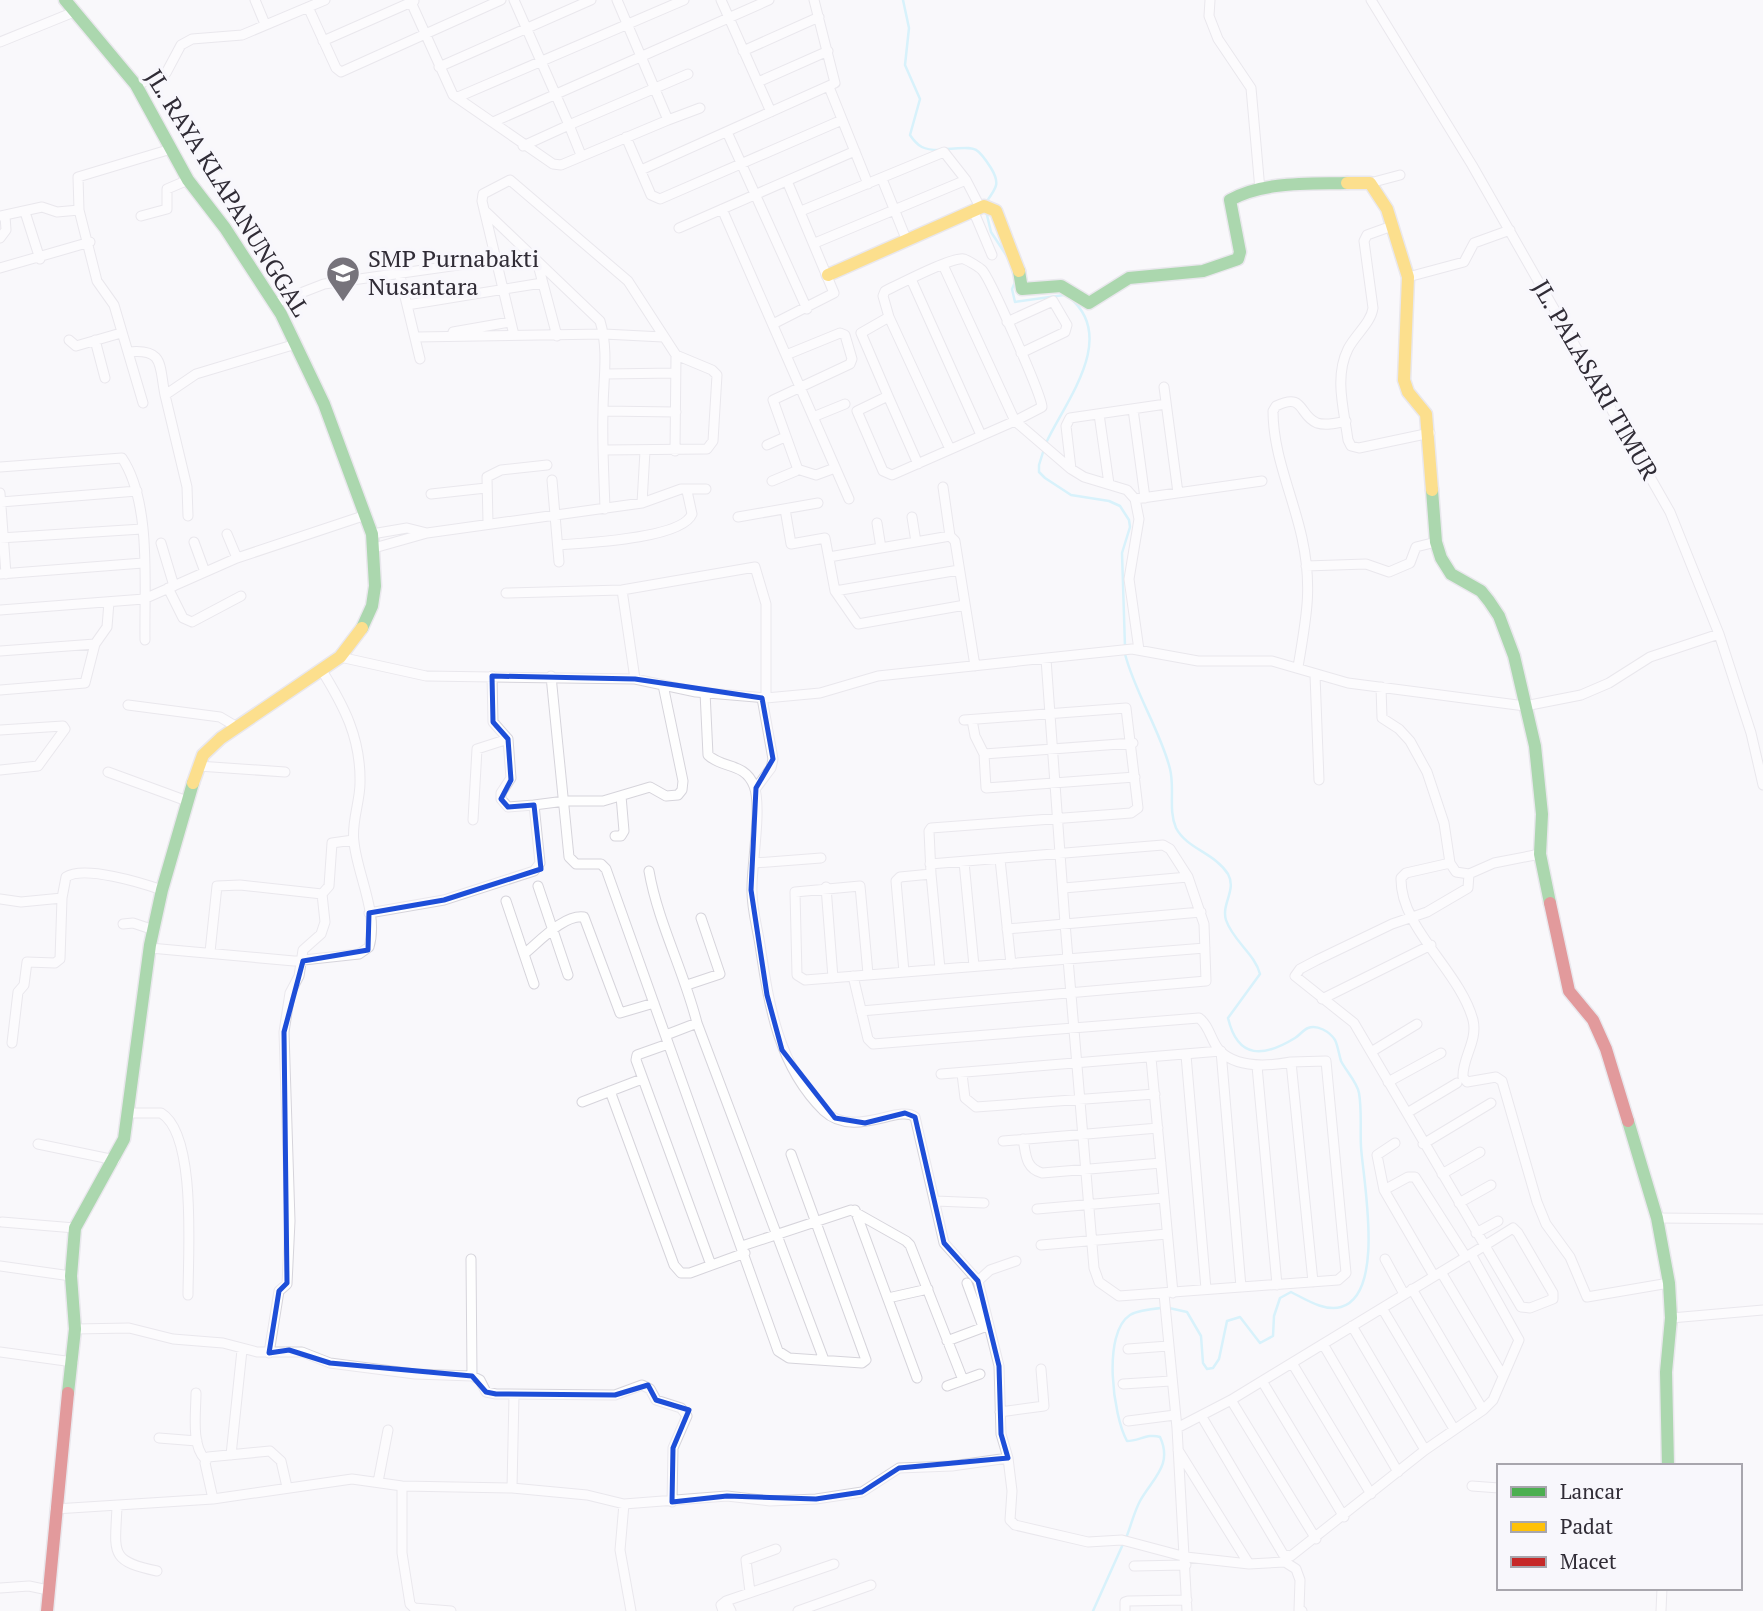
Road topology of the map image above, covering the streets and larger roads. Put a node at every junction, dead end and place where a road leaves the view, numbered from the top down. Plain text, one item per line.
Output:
1 (65, 0) edge
2 (255, 0) edge
3 (293, 0) edge
4 (324, 0) edge
5 (501, 0) edge
6 (514, 0) edge
7 (591, 0) edge
8 (617, 0) edge
9 (684, 0) edge
10 (721, 0) edge
11 (769, 0) edge
12 (814, 0) edge
13 (1210, 0) edge
14 (1371, 0) edge
15 (412, 1) edge
16 (308, 7) junction
17 (298, 11) junction
18 (74, 12) junction
19 (728, 17) junction
20 (819, 17) junction
21 (265, 24) junction
22 (627, 24) junction
23 (526, 28) junction
24 (424, 34) junction
25 (323, 41) junction
26 (0, 42) edge
27 (743, 51) junction
28 (828, 51) junction
29 (641, 56) junction
30 (540, 61) junction
31 (439, 67) junction
32 (688, 74) dead end
33 (758, 82) junction
34 (136, 85) junction
35 (655, 87) junction
36 (829, 87) junction
37 (555, 94) junction
38 (458, 97) junction
39 (700, 108) dead end
40 (771, 112) junction
41 (668, 120) junction
42 (842, 120) junction
43 (493, 122) junction
44 (569, 125) junction
45 (727, 132) junction
46 (626, 137) junction
47 (523, 146) junction
48 (171, 149) junction
49 (855, 151) junction
50 (581, 155) junction
51 (742, 164) junction
52 (641, 170) junction
53 (1400, 175) dead end
54 (882, 179) junction
55 (188, 180) junction
56 (966, 180) junction
57 (787, 181) junction
58 (1370, 183) junction
59 (868, 184) junction
60 (1260, 190) junction
61 (756, 194) junction
62 (982, 208) junction
63 (722, 209) junction
64 (79, 210) junction
65 (484, 210) junction
66 (801, 211) junction
67 (895, 211) junction
68 (25, 212) junction
69 (3, 216) edge
70 (141, 216) dead end
71 (1392, 226) junction
72 (679, 228) dead end
73 (1510, 230) junction
74 (0, 238) edge
75 (907, 241) junction
76 (90, 242) junction
77 (815, 243) junction
78 (992, 255) dead end
79 (40, 259) junction
80 (494, 260) junction
81 (537, 261) junction
82 (943, 265) junction
83 (0, 268) edge
84 (399, 272) junction
85 (828, 275) junction
86 (1408, 277) junction
87 (911, 279) junction
88 (542, 283) junction
89 (502, 291) junction
90 (275, 303) junction
91 (407, 305) junction
92 (807, 309) junction
93 (889, 317) junction
94 (1007, 322) junction
95 (510, 323) junction
96 (773, 324) junction
97 (121, 332) junction
98 (861, 332) junction
99 (604, 334) junction
100 (439, 335) junction
101 (514, 335) junction
102 (845, 335) junction
103 (557, 336) junction
104 (416, 337) junction
105 (663, 337) junction
106 (69, 340) dead end
107 (95, 340) junction
108 (296, 344) junction
109 (128, 352) junction
110 (1021, 353) junction
111 (676, 355) junction
112 (786, 355) junction
113 (420, 359) dead end
114 (675, 373) junction
115 (606, 374) junction
116 (105, 378) dead end
117 (800, 387) junction
118 (1164, 387) dead end
119 (165, 396) junction
120 (888, 396) junction
121 (143, 403) dead end
122 (845, 404) dead end
123 (1166, 404) junction
124 (1133, 409) junction
125 (603, 411) junction
126 (676, 412) junction
127 (1099, 414) junction
128 (813, 417) junction
129 (1014, 421) junction
130 (1346, 421) junction
131 (1430, 433) junction
132 (981, 435) junction
133 (785, 438) junction
134 (767, 445) dead end
135 (950, 449) junction
136 (604, 450) junction
137 (675, 451) junction
138 (645, 452) junction
139 (918, 464) junction
140 (547, 465) dead end
141 (0, 467) edge
142 (835, 468) junction
143 (797, 469) junction
144 (1071, 470) junction
145 (552, 480) dead end
146 (772, 481) dead end
147 (1262, 481) dead end
148 (1109, 484) junction
149 (943, 487) dead end
150 (486, 488) junction
151 (706, 489) dead end
152 (137, 491) junction
153 (687, 491) junction
154 (0, 493) edge
155 (1178, 493) junction
156 (430, 494) dead end
157 (849, 499) dead end
158 (1140, 499) junction
159 (1, 502) edge
160 (642, 503) junction
161 (818, 503) dead end
162 (605, 509) junction
163 (785, 509) junction
164 (554, 514) junction
165 (366, 515) junction
166 (188, 516) dead end
167 (738, 517) dead end
168 (912, 517) dead end
169 (488, 523) junction
170 (877, 523) dead end
171 (142, 529) junction
172 (427, 533) junction
173 (227, 534) dead end
174 (372, 534) junction
175 (950, 536) junction
176 (2, 538) edge
177 (194, 542) dead end
178 (916, 542) junction
179 (1436, 542) junction
180 (161, 543) dead end
181 (558, 545) junction
182 (374, 548) junction
183 (881, 548) junction
184 (829, 556) junction
185 (237, 558) junction
186 (559, 562) dead end
187 (143, 563) junction
188 (1306, 566) junction
189 (959, 570) junction
190 (205, 572) junction
191 (3, 574) edge
192 (171, 587) junction
193 (622, 590) junction
194 (835, 592) junction
195 (506, 593) dead end
196 (241, 596) dead end
197 (144, 599) junction
198 (109, 602) junction
199 (965, 605) junction
200 (0, 610) edge
201 (1719, 634) junction
202 (145, 640) dead end
203 (94, 644) junction
204 (1136, 649) junction
205 (0, 651) edge
206 (340, 657) junction
207 (1046, 659) junction
208 (975, 666) junction
209 (1298, 667) junction
210 (321, 669) junction
211 (1315, 675) junction
212 (492, 676) junction
213 (551, 676) junction
214 (635, 679) junction
215 (663, 685) junction
216 (1381, 687) junction
217 (0, 691) edge
218 (705, 692) junction
219 (764, 698) junction
220 (128, 705) dead end
221 (1525, 706) junction
222 (1050, 715) junction
223 (237, 727) junction
224 (0, 730) edge
225 (508, 739) junction
226 (1133, 743) junction
227 (1052, 749) junction
228 (984, 754) junction
229 (198, 766) junction
230 (0, 770) edge
231 (108, 772) dead end
232 (285, 772) dead end
233 (1135, 777) junction
234 (1319, 780) dead end
235 (1055, 785) junction
236 (1763, 785) edge
237 (755, 788) junction
238 (621, 796) junction
239 (187, 801) junction
240 (565, 801) junction
241 (534, 805) junction
242 (473, 820) dead end
243 (1059, 820) junction
244 (615, 836) dead end
245 (353, 840) junction
246 (1061, 854) junction
247 (1540, 854) junction
248 (821, 858) dead end
249 (1000, 859) junction
250 (964, 862) junction
251 (754, 863) junction
252 (1450, 863) junction
253 (930, 869) junction
254 (649, 871) dead end
255 (1469, 874) junction
256 (1188, 877) junction
257 (538, 886) dead end
258 (826, 887) junction
259 (1064, 888) junction
260 (162, 890) junction
261 (322, 894) junction
262 (62, 898) junction
263 (0, 899) edge
264 (506, 901) dead end
265 (1201, 912) junction
266 (369, 913) junction
267 (1412, 917) junction
268 (701, 918) dead end
269 (1065, 923) junction
270 (123, 924) dead end
271 (1007, 929) junction
272 (154, 930) junction
273 (553, 930) junction
274 (1431, 945) junction
275 (150, 948) junction
276 (1205, 948) junction
277 (210, 952) junction
278 (524, 954) junction
279 (1069, 960) junction
280 (303, 961) junction
281 (1011, 964) junction
282 (974, 967) junction
283 (940, 969) junction
284 (904, 972) junction
285 (868, 974) junction
286 (568, 975) dead end
287 (853, 976) junction
288 (833, 978) junction
289 (534, 984) dead end
290 (687, 985) junction
291 (1072, 993) junction
292 (1322, 999) junction
293 (654, 1003) junction
294 (861, 1011) junction
295 (696, 1023) junction
296 (1418, 1024) dead end
297 (1074, 1030) junction
298 (667, 1039) junction
299 (12, 1043) dead end
300 (1221, 1051) junction
301 (1371, 1052) junction
302 (1441, 1053) dead end
303 (1186, 1055) junction
304 (1151, 1058) junction
305 (1291, 1062) junction
306 (1076, 1065) junction
307 (1257, 1066) junction
308 (941, 1074) dead end
309 (962, 1074) junction
310 (642, 1079) junction
311 (1388, 1082) junction
312 (1457, 1083) dead end
313 (610, 1091) junction
314 (1155, 1094) junction
315 (1080, 1098) junction
316 (582, 1102) dead end
317 (1491, 1103) dead end
318 (128, 1113) junction
319 (1406, 1113) junction
320 (1158, 1128) junction
321 (1083, 1134) junction
322 (1023, 1139) junction
323 (1003, 1141) dead end
324 (38, 1143) dead end
325 (1395, 1143) dead end
326 (1423, 1144) junction
327 (1480, 1152) dead end
328 (791, 1153) dead end
329 (115, 1160) junction
330 (1161, 1163) junction
331 (1086, 1170) junction
332 (1442, 1174) junction
333 (1491, 1185) dead end
334 (1384, 1190) junction
335 (1164, 1198) junction
336 (936, 1201) junction
337 (984, 1203) dead end
338 (1459, 1203) junction
339 (1089, 1205) junction
340 (1037, 1209) dead end
341 (855, 1210) junction
342 (1657, 1218) junction
343 (1763, 1219) edge
344 (816, 1220) junction
345 (1498, 1221) dead end
346 (2, 1222) dead end
347 (75, 1228) junction
348 (778, 1232) junction
349 (1476, 1233) junction
350 (1167, 1234) junction
351 (1092, 1239) junction
352 (1041, 1245) dead end
353 (1484, 1246) junction
354 (743, 1250) junction
355 (1468, 1255) junction
356 (471, 1259) dead end
357 (1385, 1259) dead end
358 (1016, 1261) dead end
359 (711, 1265) junction
360 (0, 1266) edge
361 (1437, 1274) junction
362 (71, 1276) junction
363 (978, 1281) junction
364 (1313, 1282) junction
365 (967, 1283) dead end
366 (1669, 1283) junction
367 (1277, 1285) junction
368 (1241, 1287) junction
369 (928, 1289) junction
370 (1206, 1289) junction
371 (1408, 1291) junction
372 (188, 1296) dead end
373 (1167, 1297) junction
374 (888, 1298) junction
375 (1382, 1308) junction
376 (1763, 1310) edge
377 (1671, 1318) junction
378 (1352, 1326) junction
379 (985, 1327) junction
380 (75, 1329) junction
381 (947, 1341) junction
382 (1323, 1344) junction
383 (1168, 1346) junction
384 (1128, 1349) dead end
385 (242, 1350) junction
386 (0, 1352) edge
387 (269, 1353) junction
388 (824, 1360) junction
389 (73, 1362) junction
390 (1292, 1363) junction
391 (1041, 1369) dead end
392 (980, 1374) dead end
393 (472, 1376) junction
394 (1503, 1376) junction
395 (917, 1378) dead end
396 (963, 1380) junction
397 (1171, 1381) junction
398 (1262, 1381) junction
399 (1123, 1384) dead end
400 (947, 1386) dead end
401 (196, 1393) dead end
402 (514, 1395) junction
403 (1231, 1400) junction
404 (1483, 1410) junction
405 (1000, 1412) junction
406 (1175, 1415) junction
407 (1202, 1417) junction
408 (1128, 1421) dead end
409 (1177, 1428) junction
410 (1454, 1429) junction
411 (388, 1430) dead end
412 (159, 1438) dead end
413 (197, 1441) junction
414 (1177, 1449) junction
415 (1425, 1451) junction
416 (231, 1455) junction
417 (1008, 1458) junction
418 (205, 1459) junction
419 (1668, 1464) edge
420 (1398, 1472) junction
421 (377, 1482) junction
422 (402, 1486) junction
423 (1472, 1486) dead end
424 (287, 1487) junction
425 (512, 1488) junction
426 (1497, 1488) edge
427 (1371, 1494) junction
428 (213, 1499) junction
429 (672, 1502) junction
430 (624, 1504) junction
431 (117, 1507) junction
432 (55, 1509) junction
433 (1344, 1517) junction
434 (1316, 1539) junction
435 (776, 1549) dead end
436 (1286, 1560) junction
437 (1186, 1561) junction
438 (834, 1564) dead end
439 (1249, 1564) junction
440 (1134, 1566) dead end
441 (157, 1571) dead end
442 (871, 1585) dead end
443 (0, 1588) edge
444 (48, 1590) junction
445 (1662, 1590) edge
446 (750, 1592) junction
447 (1187, 1600) junction
448 (726, 1601) junction
449 (47, 1611) edge
450 (451, 1611) edge
451 (631, 1611) edge
452 (723, 1611) edge
453 (730, 1611) edge
454 (798, 1611) edge
455 (1125, 1611) edge
456 (1187, 1611) edge
457 (1300, 1611) edge
458 (1661, 1611) edge

1 - 18 street, JL. RAYA KLAPANUNGGAL
2 - 21 street
3 - 17 street
4 - 16 street
5 - 24 street
6 - 23 street
7 - 23 street
8 - 22 street
9 - 22 street
10 - 19 street
11 - 19 street
12 - 20 street
13 - 60 street
14 - 73 street, JL. PALASARI TIMUR
15 - 24 street
15 - 25 street
16 - 17 street
16 - 25 street
17 - 21 street
18 - 26 street
18 - 34 street, JL. RAYA KLAPANUNGGAL
19 - 27 street
19 - 29 street
20 - 27 street
20 - 28 street
21 - 34 street
22 - 29 street
22 - 30 street
23 - 30 street
23 - 31 street
24 - 25 street
24 - 31 street
27 - 33 street
28 - 33 street
28 - 36 street
29 - 35 street
29 - 37 street
30 - 37 street
30 - 38 street
31 - 38 street
32 - 35 street
33 - 40 street
34 - 48 street, JL. RAYA KLAPANUNGGAL
35 - 41 street
35 - 44 street
36 - 40 street
36 - 42 street
37 - 43 street
37 - 44 street
38 - 43 street
39 - 41 street
40 - 45 street
41 - 46 street
42 - 49 street
42 - 51 street
43 - 47 street
44 - 47 street
44 - 50 street
45 - 51 street
45 - 52 street
46 - 50 street
46 - 52 street
47 - 50 street
48 - 55 street, JL. RAYA KLAPANUNGGAL
48 - 64 street
49 - 57 street
49 - 59 street
51 - 52 street
51 - 61 street
53 - 58 street
54 - 56 street
54 - 59 street
54 - 67 street
55 - 70 street
55 - 90 street, JL. RAYA KLAPANUNGGAL
56 - 62 street
56 - 67 street
57 - 61 street
57 - 66 street
58 - 60 street
58 - 71 street
59 - 66 street
60 - 62 street
61 - 63 street
61 - 92 street
62 - 75 street
62 - 78 street
63 - 72 street
63 - 96 street
64 - 68 street
64 - 76 street
65 - 80 street
65 - 81 street
65 - 105 street
66 - 77 street
67 - 75 street
67 - 77 street
68 - 69 street
68 - 79 street
69 - 74 street
71 - 86 street
71 - 130 street
73 - 86 street
73 - 201 street, JL. PALASARI TIMUR
75 - 85 street
76 - 79 street
76 - 97 street
77 - 85 street
79 - 83 street
80 - 84 street
80 - 89 street
81 - 88 street
81 - 99 street
82 - 87 street
82 - 94 street
82 - 129 street
84 - 90 street
84 - 91 street
85 - 92 street
86 - 131 street
87 - 93 street
87 - 132 street
88 - 89 street
88 - 103 street
89 - 91 street
89 - 95 street
90 - 108 street, JL. RAYA KLAPANUNGGAL
91 - 104 street
92 - 96 street
93 - 98 street
93 - 135 street
94 - 110 street
94 - 110 street
95 - 100 street
95 - 101 street
96 - 112 street
97 - 107 street
97 - 109 street
98 - 102 street
98 - 120 street
99 - 103 street
99 - 105 street
99 - 115 street
100 - 101 street
100 - 104 street
101 - 103 street
102 - 112 street
102 - 117 street
104 - 113 street
105 - 111 street
106 - 107 street
107 - 116 street
108 - 119 street
108 - 165 street, JL. RAYA KLAPANUNGGAL
109 - 119 street
109 - 121 street
110 - 129 street
111 - 114 street
111 - 137 street
112 - 117 street
114 - 115 street
114 - 126 street
115 - 125 street
117 - 128 street
117 - 133 street
118 - 123 street
119 - 166 street
120 - 139 street
120 - 139 street
122 - 128 street
123 - 124 street
123 - 155 street
124 - 127 street
124 - 158 street
125 - 126 street
125 - 136 street
126 - 137 street
127 - 144 street
127 - 148 street
128 - 142 street
129 - 132 street
129 - 144 street
130 - 131 street
130 - 188 street
131 - 179 street
132 - 135 street
133 - 134 street
133 - 143 street
135 - 139 street
136 - 138 street
136 - 162 street
137 - 138 street
138 - 160 street
140 - 150 street
141 - 152 street
142 - 143 street
142 - 157 street
143 - 146 street
144 - 148 street
145 - 164 street
147 - 155 street
148 - 158 street
149 - 175 street
150 - 156 street
150 - 169 street
151 - 153 street
152 - 159 street
152 - 171 street
153 - 160 street
153 - 181 street
154 - 159 street
155 - 158 street
158 - 204 street
159 - 176 street
160 - 162 street
161 - 163 street
162 - 164 street
163 - 167 street
163 - 184 street
164 - 169 street
164 - 181 street
165 - 174 street, JL. RAYA KLAPANUNGGAL
165 - 185 street
168 - 178 street
169 - 172 street
170 - 183 street
171 - 176 street
171 - 187 street
172 - 174 street
172 - 182 street
173 - 185 street
174 - 182 street, JL. RAYA KLAPANUNGGAL
175 - 178 street
175 - 189 street
176 - 191 street
177 - 190 street
178 - 183 street
179 - 188 street
179 - 221 street
180 - 192 street
181 - 186 street
182 - 206 street, JL. RAYA KLAPANUNGGAL
183 - 184 street
184 - 194 street
185 - 190 street
187 - 191 street
187 - 197 street
188 - 209 street
189 - 194 street
189 - 199 street
190 - 192 street
192 - 196 street
192 - 197 street
193 - 195 street
193 - 214 street
193 - 219 street
194 - 199 street
197 - 198 street
197 - 202 street
198 - 200 street
198 - 203 street
199 - 208 street
201 - 221 street
201 - 236 street, JL. PALASARI TIMUR
203 - 205 street
203 - 217 street
204 - 207 street
204 - 209 street
206 - 210 street, JL. RAYA KLAPANUNGGAL
206 - 212 street
207 - 208 street
207 - 222 street
208 - 219 street
209 - 211 street
210 - 223 street, JL. RAYA KLAPANUNGGAL
210 - 245 street
211 - 216 street
211 - 234 street
212 - 213 street
212 - 225 street
213 - 214 street
213 - 240 street
214 - 215 street
215 - 218 street
215 - 238 street
216 - 221 street
216 - 252 street
218 - 219 street
218 - 237 street
219 - 237 street
220 - 223 street
221 - 247 street
222 - 226 street
222 - 227 street
222 - 228 street
223 - 229 street, JL. RAYA KLAPANUNGGAL
224 - 230 street
225 - 241 street
225 - 242 street
226 - 227 street
226 - 233 street
227 - 228 street
227 - 235 street
228 - 235 street
229 - 232 street
229 - 239 street, JL. RAYA KLAPANUNGGAL
231 - 239 street
233 - 235 street
233 - 243 street
235 - 243 street
237 - 251 street
238 - 240 street
238 - 244 street
239 - 260 street, JL. RAYA KLAPANUNGGAL
240 - 241 street
240 - 293 street
241 - 266 street
243 - 246 street
243 - 253 street
245 - 261 street
245 - 266 street
246 - 249 street
246 - 256 street
246 - 259 street
247 - 255 street
247 - 342 street
248 - 251 street
249 - 250 street
249 - 271 street
250 - 253 street
250 - 282 street
251 - 336 street
252 - 255 street
252 - 267 street
253 - 283 street
253 - 284 street
254 - 290 street
255 - 267 street
256 - 259 street
256 - 265 street
257 - 273 street
258 - 285 street
258 - 288 street
258 - 288 street
259 - 269 street
260 - 262 street
260 - 272 street, JL. RAYA KLAPANUNGGAL
261 - 277 street
261 - 280 street
262 - 263 street
262 - 299 street
264 - 278 street
265 - 269 street
265 - 276 street
266 - 280 street
267 - 274 street
267 - 292 street
268 - 290 street
269 - 271 street
269 - 279 street
270 - 272 street
271 - 281 street
272 - 275 street, JL. RAYA KLAPANUNGGAL
273 - 278 street
273 - 286 street
273 - 293 street
274 - 292 street
274 - 366 street
275 - 277 street
275 - 318 street, JL. RAYA KLAPANUNGGAL
276 - 279 street
276 - 291 street
277 - 280 street
278 - 289 street
279 - 281 street
279 - 291 street
280 - 387 street
281 - 282 street
282 - 283 street
283 - 284 street
284 - 285 street
285 - 287 street
287 - 288 street
287 - 294 street
290 - 295 street
291 - 294 street
291 - 297 street
292 - 301 street
293 - 298 street
294 - 297 street
295 - 298 street
295 - 348 street
296 - 301 street
297 - 300 street
297 - 306 street
298 - 310 street
298 - 354 street
300 - 303 street
300 - 307 street
300 - 368 street
301 - 311 street
302 - 311 street
303 - 304 street
303 - 370 street
304 - 306 street
304 - 314 street
305 - 307 street
305 - 364 street
305 - 364 street
306 - 309 street
306 - 315 street
307 - 367 street
308 - 309 street
309 - 315 street
310 - 313 street
310 - 359 street
311 - 319 street
312 - 319 street
313 - 316 street
313 - 359 street
314 - 315 street
314 - 320 street
315 - 321 street
317 - 326 street
318 - 329 street, JL. RAYA KLAPANUNGGAL
318 - 372 street
319 - 326 street
320 - 321 street
320 - 330 street
321 - 322 street
321 - 331 street
322 - 323 street
322 - 331 street
324 - 329 street
325 - 334 street
326 - 332 street
327 - 332 street
328 - 344 street
329 - 347 street, JL. RAYA KLAPANUNGGAL
330 - 331 street
330 - 335 street
331 - 339 street
332 - 338 street
333 - 338 street
334 - 355 street
334 - 361 street
335 - 339 street
335 - 350 street
336 - 337 street
336 - 363 street
338 - 349 street
339 - 340 street
339 - 351 street
341 - 344 street
341 - 369 street
341 - 374 street
342 - 343 street
342 - 366 street
344 - 348 street
344 - 388 street
345 - 349 street
346 - 347 street
347 - 362 street, JL. RAYA KLAPANUNGGAL
348 - 354 street
348 - 388 street
349 - 353 street
350 - 351 street
350 - 373 street
351 - 352 street
351 - 373 street
353 - 353 street
353 - 355 street
354 - 359 street
354 - 388 street
355 - 361 street
355 - 394 street
356 - 393 street
357 - 371 street
358 - 363 street
360 - 362 street
361 - 371 street
361 - 394 street
362 - 380 street, JL. RAYA KLAPANUNGGAL
363 - 379 street
364 - 367 street
365 - 379 street
366 - 377 street
367 - 368 street
368 - 370 street
369 - 374 street
369 - 381 street
370 - 373 street
371 - 375 street
371 - 404 street
373 - 383 street
374 - 395 street
375 - 378 street
375 - 410 street
376 - 377 street
377 - 419 street
378 - 382 street
378 - 415 street
379 - 381 street
379 - 405 street
380 - 385 street
380 - 389 street, JL. RAYA KLAPANUNGGAL
381 - 396 street
382 - 390 street
382 - 420 street
383 - 384 street
383 - 397 street
385 - 387 street
385 - 416 street
386 - 389 street
387 - 393 street
389 - 432 street, JL. RAYA KLAPANUNGGAL
390 - 398 street
390 - 427 street
391 - 405 street
392 - 396 street
393 - 402 street
394 - 404 street
396 - 400 street
397 - 399 street
397 - 406 street
398 - 403 street
398 - 433 street
401 - 413 street
402 - 425 street
402 - 429 street
403 - 407 street
403 - 434 street
404 - 410 street
405 - 417 street
406 - 408 street
406 - 409 street
407 - 409 street
407 - 436 street
409 - 414 street
410 - 415 street
411 - 421 street
412 - 413 street
413 - 418 street
414 - 437 street
414 - 439 street
415 - 420 street
416 - 418 street
416 - 424 street
417 - 429 street
417 - 437 street
418 - 428 street
420 - 427 street
421 - 422 street
421 - 424 street
422 - 425 street
422 - 450 street
423 - 426 street
424 - 428 street
425 - 430 street
427 - 433 street
428 - 431 street
429 - 430 street
430 - 451 street
431 - 432 street
431 - 441 street
432 - 444 street, JL. RAYA KLAPANUNGGAL
433 - 434 street
434 - 436 street
435 - 446 street
436 - 439 street
436 - 457 street
437 - 439 street
437 - 440 street
437 - 447 street
438 - 446 street
442 - 454 street
443 - 444 street
444 - 449 street, JL. RAYA KLAPANUNGGAL
445 - 458 street
446 - 448 street
447 - 455 street
447 - 456 street
448 - 452 street
448 - 453 street

